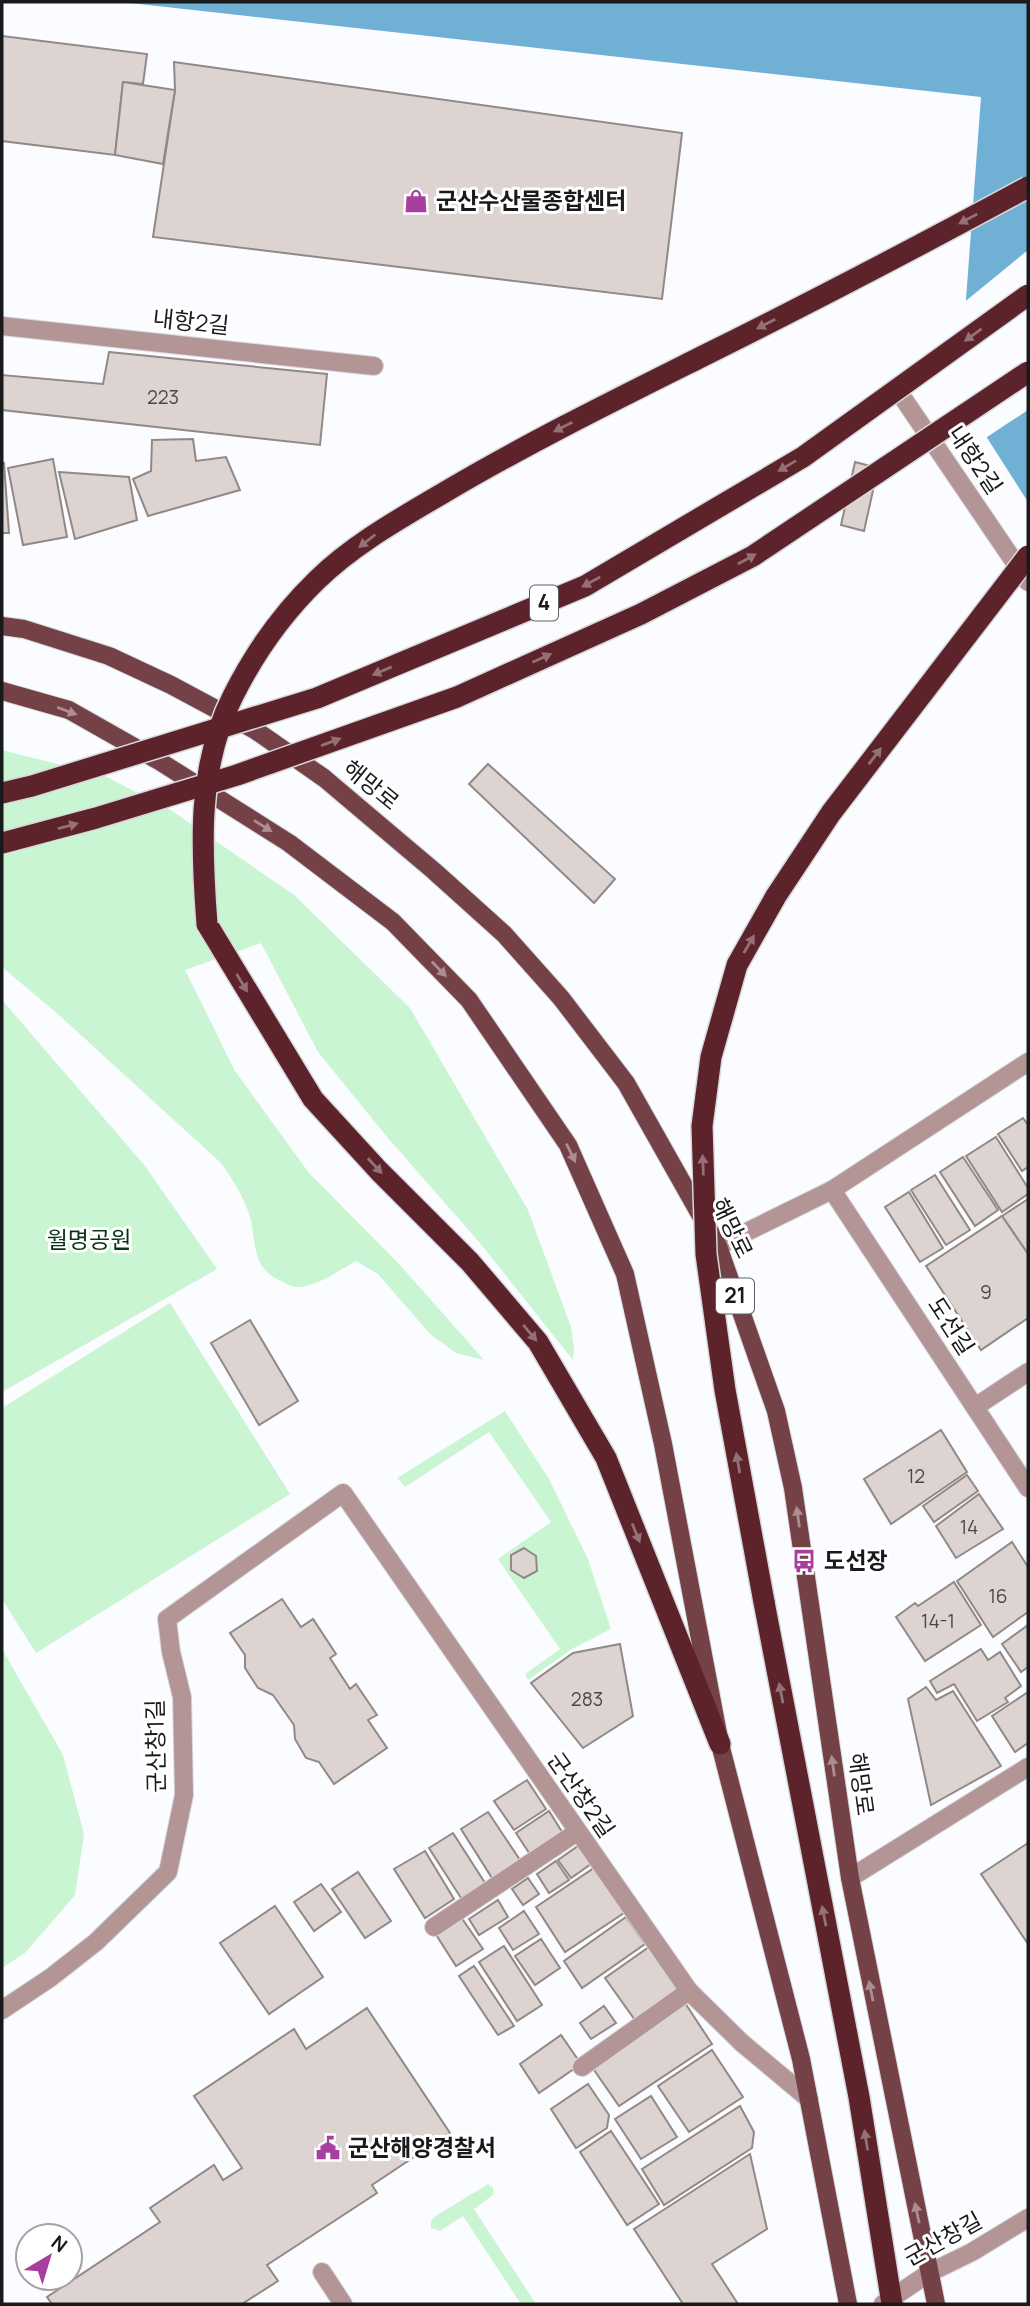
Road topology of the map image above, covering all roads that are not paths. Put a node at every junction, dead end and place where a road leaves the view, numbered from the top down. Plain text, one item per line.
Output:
1 (1028, 187) edge
2 (1028, 295) edge
3 (2, 326) edge
4 (374, 366) dead end
5 (1028, 372) edge
6 (905, 401) dead end
7 (1028, 556) edge
8 (1028, 582) edge
9 (2, 626) edge
10 (2, 691) edge
11 (2, 793) edge
12 (2, 843) edge
13 (1028, 1062) edge
14 (832, 1190) junction
15 (718, 1246) junction
16 (1028, 1372) edge
17 (975, 1407) junction
18 (1028, 1489) edge
19 (343, 1493) joint
20 (720, 1744) junction
21 (1028, 1767) edge
22 (577, 1832) junction
23 (849, 1878) junction
24 (433, 1927) dead end
25 (690, 1991) junction
26 (2, 2010) edge
27 (582, 2067) dead end
28 (809, 2099) junction
29 (1028, 2218) edge
30 (322, 2272) dead end
31 (929, 2273) junction
32 (889, 2302) edge
33 (343, 2304) edge
34 (848, 2304) edge
35 (936, 2304) edge

1 -> 20 highway, bridge
2 -> 11 highway, 4, bridge
3 - 4 street, 내항2길
12 -> 5 highway, 4, bridge
6 - 8 street, 내항2길
32 -> 7 highway, bridge
9 - 15 main road, 해망로 / 21
10 -> 20 main road
13 - 14 street
14 - 15 street
14 - 17 street, 도선길
23 -> 15 main road, 해망로 / 21
16 - 17 street
17 - 18 street, 도선길
19 - 22 street, 군산창2길
19 - 26 street, 군산창1길
20 - 28 main road
21 - 23 street
22 - 24 street
22 - 25 street, 군산창2길
31 -> 23 main road, 해망로 / 21
25 - 27 street
25 - 28 street, 군산창2길
28 - 34 main road
29 - 31 street, 군산창길
30 - 33 street
31 - 32 street, 군산창길
31 - 35 main road, 해망로 / 21

